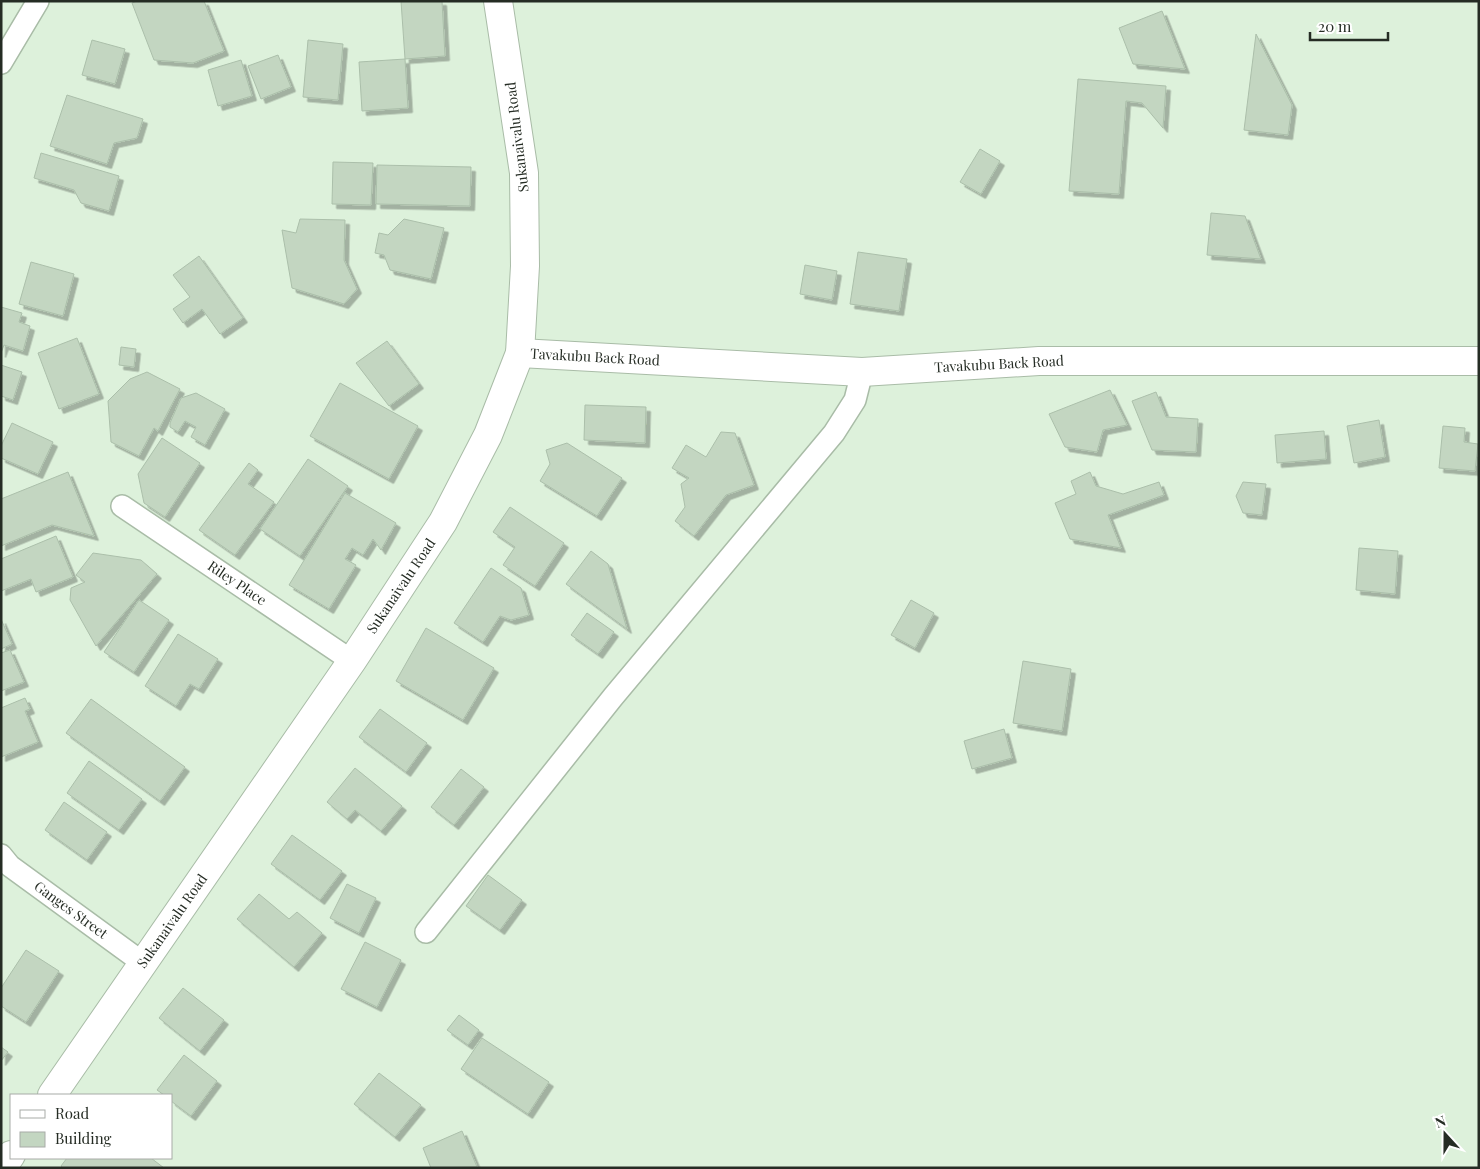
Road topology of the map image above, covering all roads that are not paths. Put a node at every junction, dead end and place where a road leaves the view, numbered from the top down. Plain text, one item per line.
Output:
1 (38, 1) edge
2 (498, 1) edge
3 (1, 63) edge
4 (520, 353) junction
5 (1479, 361) edge
6 (862, 372) junction
7 (122, 506) dead end
8 (352, 661) junction
9 (1, 855) edge
10 (426, 932) dead end
11 (143, 963) junction
12 (53, 1094) edge
13 (10, 1156) edge
14 (2, 1168) edge

1 - 3 street
2 - 4 main road, Sukanaivalu Road
4 - 6 main road, Tavakubu Back Road
4 - 8 main road, Sukanaivalu Road
5 - 6 main road, Tavakubu Back Road
6 - 10 street
7 - 8 street, Riley Place
8 - 11 main road, Sukanaivalu Road
9 - 11 street, Ganges Street
11 - 12 main road, Sukanaivalu Road
13 - 14 main road

